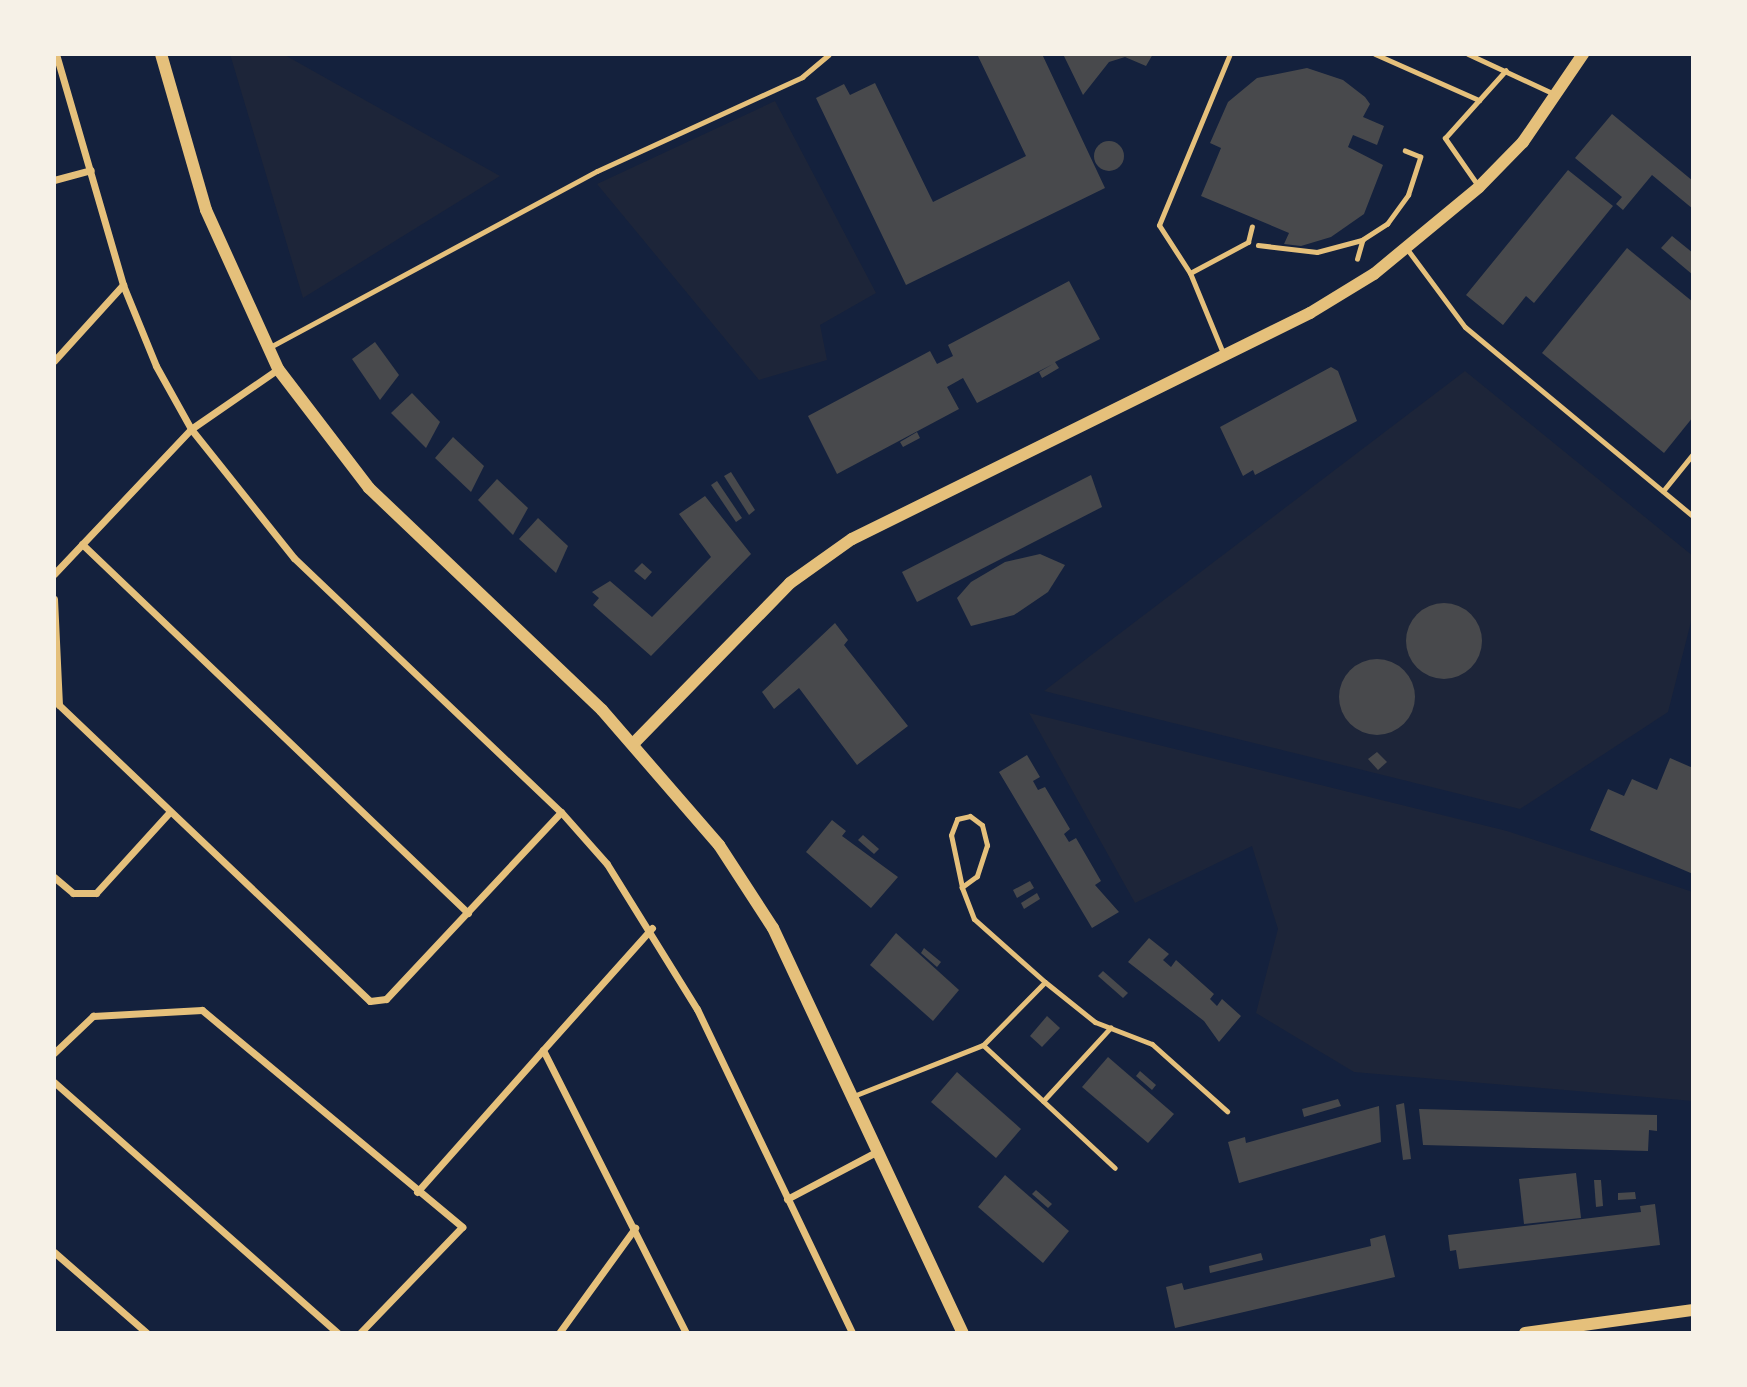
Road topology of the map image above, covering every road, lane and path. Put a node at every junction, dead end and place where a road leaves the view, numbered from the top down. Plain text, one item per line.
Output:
1 (56, 54) edge
2 (161, 54) edge
3 (830, 54) edge
4 (1230, 54) edge
5 (1375, 54) edge
6 (1468, 54) edge
7 (1583, 54) edge
8 (1506, 69) junction
9 (1556, 95) junction
10 (1479, 100) junction
11 (1405, 150) dead end
12 (91, 170) junction
13 (54, 180) edge
14 (1479, 187) junction
15 (1252, 226) dead end
16 (1362, 240) junction
17 (1248, 242) junction
18 (1407, 249) junction
19 (1357, 259) dead end
20 (1189, 273) junction
21 (123, 285) junction
22 (268, 349) junction
23 (1223, 353) junction
24 (54, 361) edge
25 (278, 369) junction
26 (191, 429) junction
27 (1693, 454) edge
28 (1662, 491) junction
29 (1693, 516) edge
30 (82, 544) junction
31 (54, 574) edge
32 (54, 599) edge
33 (634, 743) junction
34 (561, 812) junction
35 (168, 814) junction
36 (54, 877) edge
37 (962, 887) junction
38 (468, 913) junction
39 (652, 928) junction
40 (1045, 982) junction
41 (1111, 1027) junction
42 (983, 1045) junction
43 (543, 1050) junction
44 (54, 1053) edge
45 (54, 1082) edge
46 (856, 1096) junction
47 (1043, 1101) junction
48 (1227, 1111) dead end
49 (878, 1151) junction
50 (1115, 1168) dead end
51 (1693, 1181) edge
52 (417, 1192) junction
53 (787, 1199) junction
54 (635, 1228) junction
55 (54, 1252) edge
56 (1693, 1283) edge
57 (1693, 1310) edge
58 (147, 1333) edge
59 (338, 1333) edge
60 (360, 1333) edge
61 (559, 1333) edge
62 (686, 1333) edge
63 (852, 1333) edge
64 (963, 1333) edge
65 (1525, 1333) edge

1 - 12 street
2 - 22 street
3 - 22 lane
4 - 20 lane
5 - 10 lane
6 - 8 lane
7 - 9 street
8 - 9 lane
8 - 10 lane
9 - 14 street
10 - 14 lane
11 - 16 path
12 - 13 street
12 - 21 street
14 - 18 street
15 - 17 lane
16 - 17 path
16 - 19 path
17 - 20 lane
18 - 23 street
18 - 28 lane
20 - 23 lane
21 - 24 street
21 - 26 street
22 - 25 street
23 - 33 street
25 - 26 street
25 - 33 street
26 - 30 street
26 - 34 street
27 - 28 lane
28 - 29 lane
30 - 31 street
30 - 38 street
32 - 35 street
33 - 46 street
34 - 38 street
34 - 39 street
35 - 36 street
35 - 38 street
37 - 37 lane
37 - 40 lane
39 - 43 street
39 - 53 street
40 - 41 lane
40 - 42 lane
41 - 47 lane
41 - 48 lane
42 - 46 lane
42 - 47 lane
43 - 52 street
43 - 54 street
44 - 52 street
45 - 59 street
46 - 49 street
47 - 50 lane
49 - 53 street
49 - 64 street
51 - 56 lane
52 - 60 street
53 - 63 street
54 - 61 street
54 - 62 street
55 - 58 street
57 - 65 street

